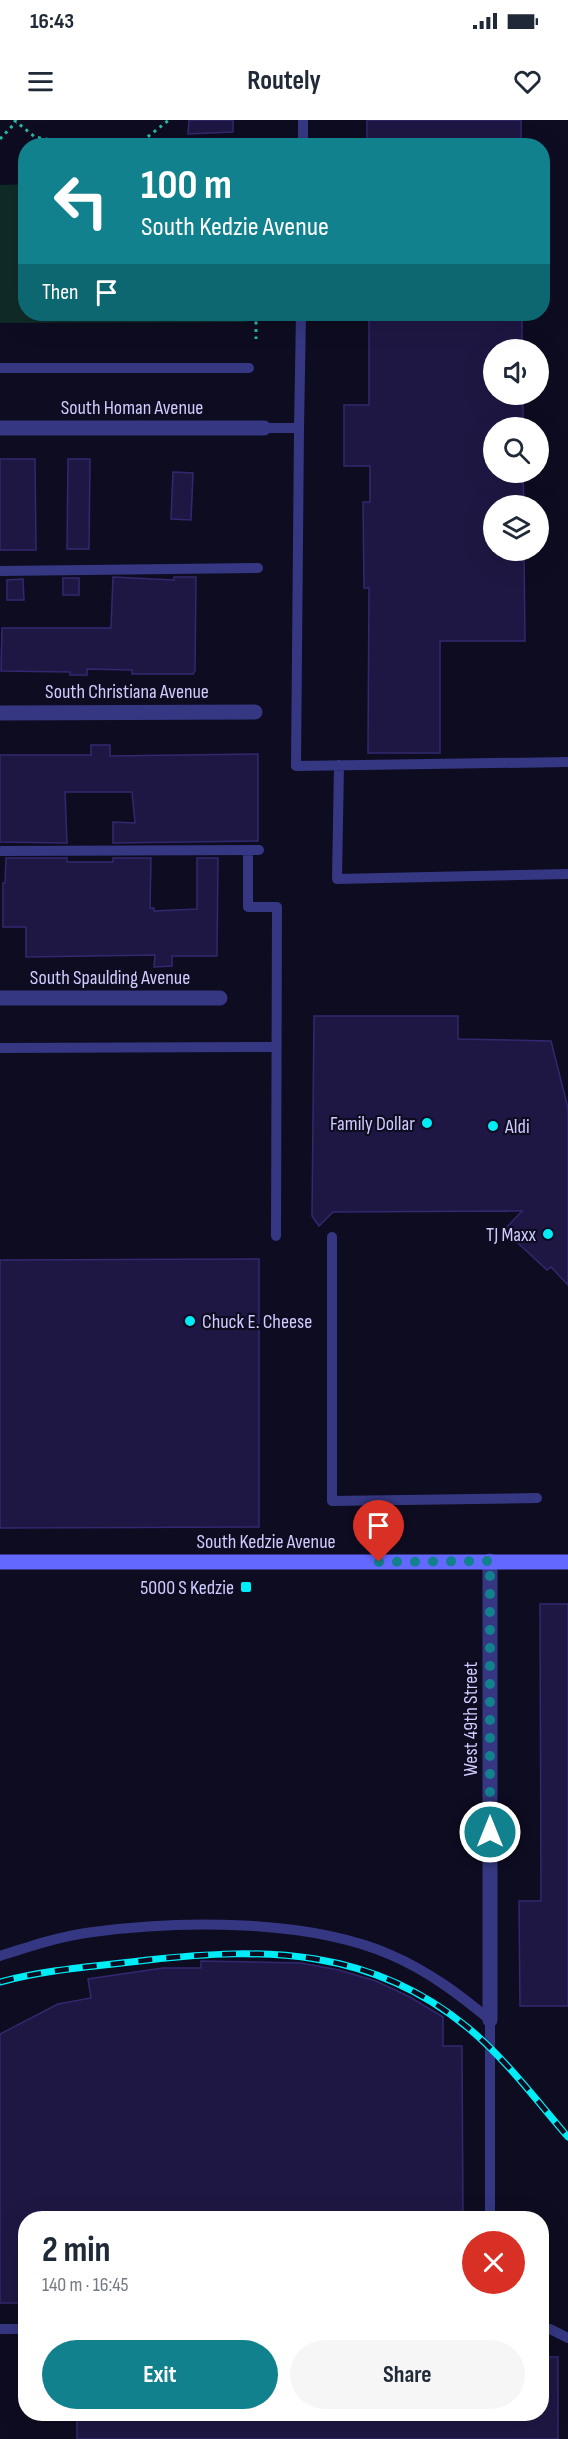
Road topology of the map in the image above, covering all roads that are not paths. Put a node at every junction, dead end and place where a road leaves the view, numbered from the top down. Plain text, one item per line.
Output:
1 (303, 120) edge
2 (303, 138) edge
3 (301, 321) edge
4 (0, 368) edge
5 (249, 368) dead end
6 (0, 428) edge
7 (264, 428) joint
8 (299, 428) junction
9 (258, 568) dead end
10 (0, 571) edge
11 (255, 712) dead end
12 (0, 713) edge
13 (568, 762) edge
14 (339, 765) junction
15 (0, 851) edge
16 (568, 874) edge
17 (0, 998) edge
18 (220, 998) dead end
19 (276, 1047) junction
20 (0, 1048) edge
21 (276, 1236) dead end
22 (332, 1237) dead end
23 (537, 1498) dead end
24 (490, 1561) junction
25 (0, 1562) edge
26 (568, 1562) edge
27 (0, 1956) edge
28 (490, 2020) junction
29 (490, 2211) edge
30 (0, 2329) edge
31 (18, 2329) edge
32 (549, 2329) edge
33 (568, 2338) edge

1 - 2 lane
3 - 8 lane
4 - 5 lane
6 - 7 street, South Homan Avenue
7 - 8 lane
8 - 14 lane
9 - 10 lane
11 - 12 street, South Christiana Avenue
13 - 14 lane
14 - 16 lane
15 - 19 lane
17 - 18 street, South Spaulding Avenue
19 - 20 lane
19 - 21 lane
22 - 23 lane
24 - 25 main road, South Kedzie Avenue
24 - 26 main road, South Kedzie Avenue
24 - 28 street, West 49th Street
27 - 28 lane
28 - 29 lane
30 - 31 lane
32 - 33 lane

